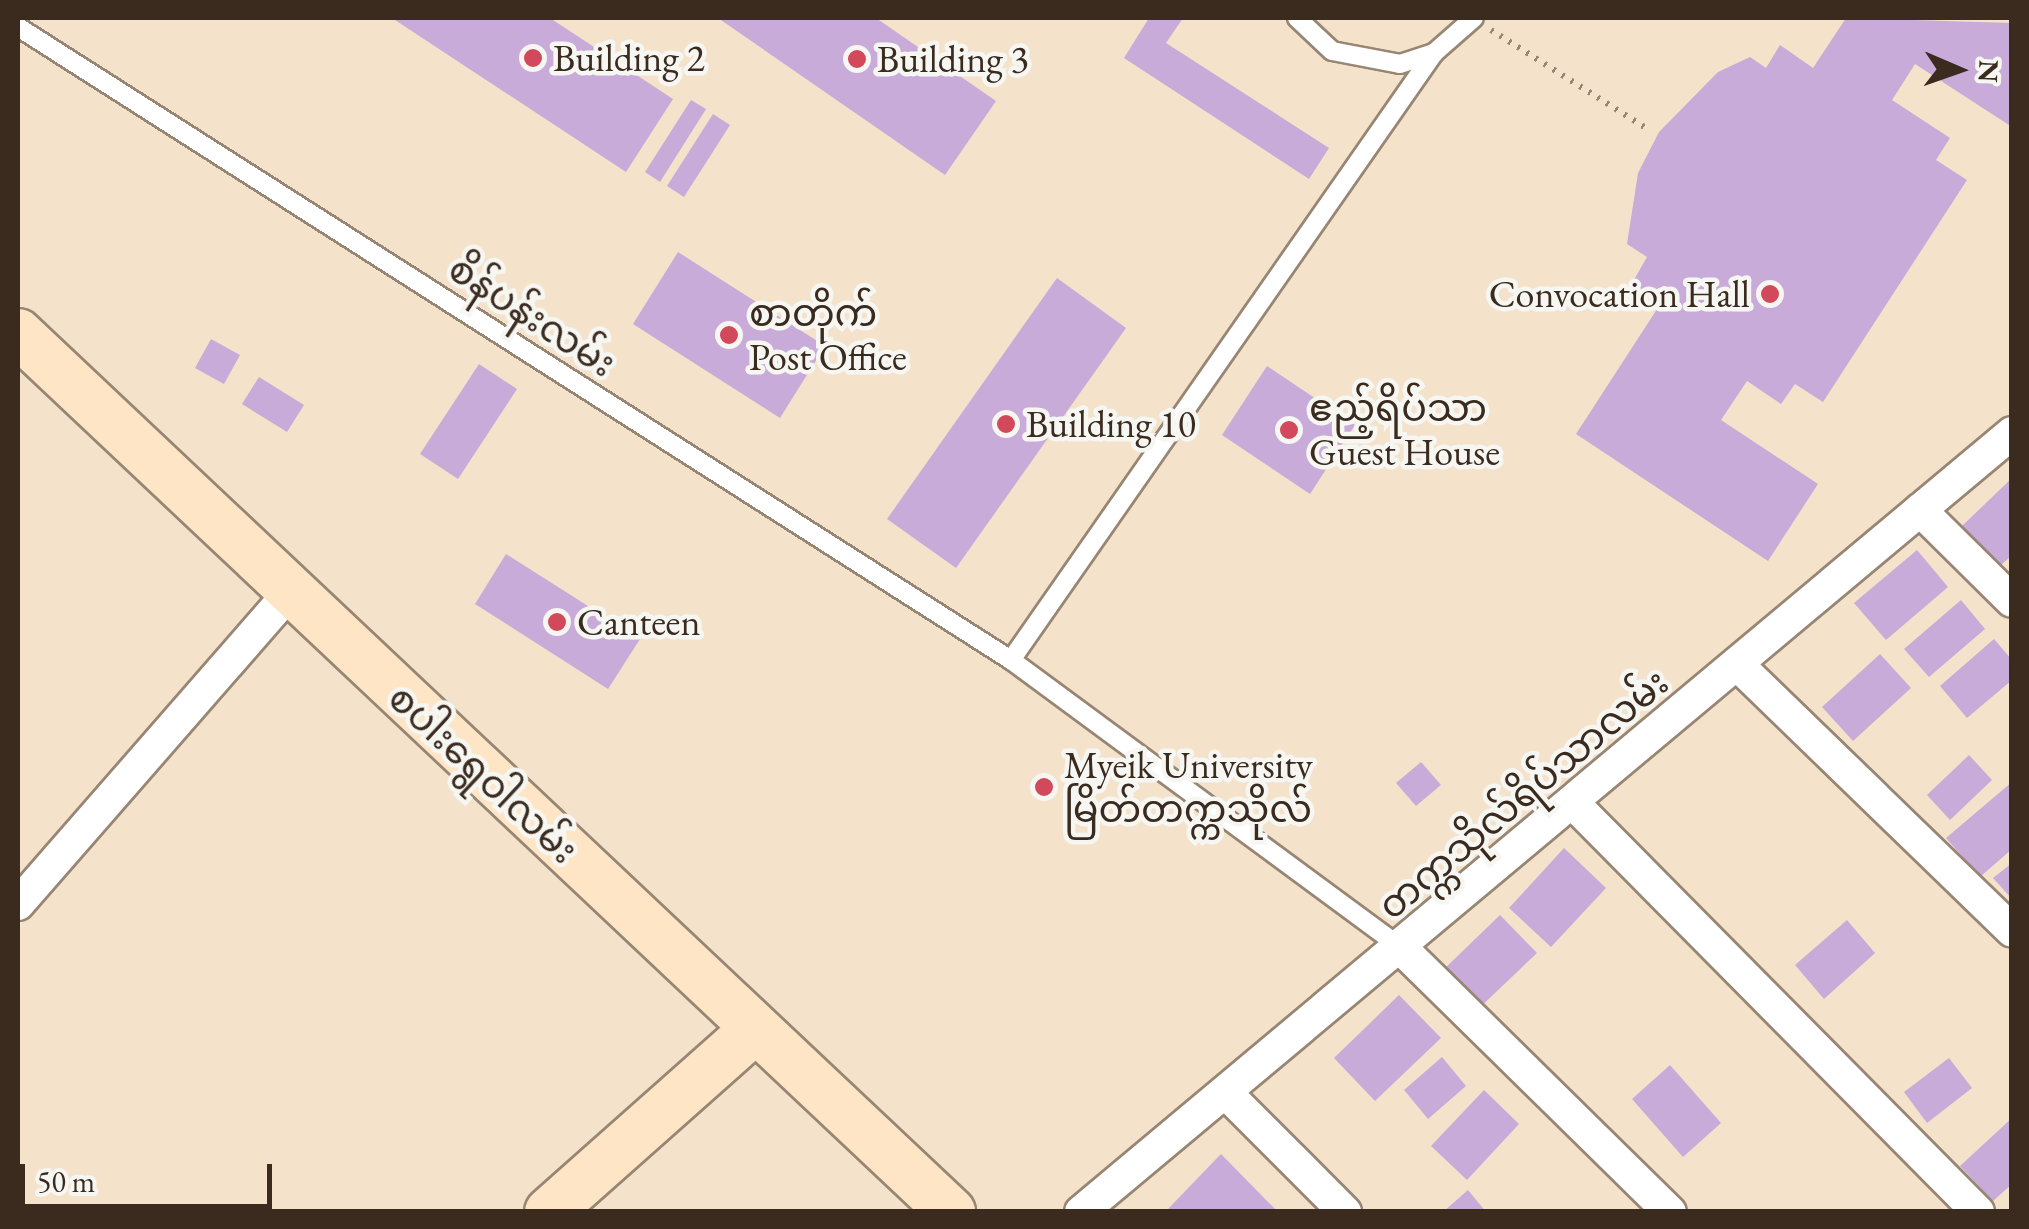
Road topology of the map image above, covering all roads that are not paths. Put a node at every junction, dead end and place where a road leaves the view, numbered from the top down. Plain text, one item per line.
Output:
1 (1296, 18) edge
2 (1474, 18) edge
3 (18, 27) edge
4 (1434, 53) junction
5 (18, 333) edge
6 (2012, 433) edge
7 (1920, 510) junction
8 (290, 592) junction
9 (2012, 602) edge
10 (1011, 660) junction
11 (1740, 666) junction
12 (1574, 804) junction
13 (18, 904) edge
14 (2012, 931) edge
15 (1401, 948) junction
16 (753, 1031) junction
17 (1224, 1092) junction
18 (549, 1212) edge
19 (952, 1212) edge
20 (1081, 1212) edge
21 (1345, 1212) edge
22 (1670, 1212) edge
23 (1978, 1212) edge

1 - 4 lane
2 - 4 lane
3 - 10 lane, စိန်ပန်းလမ်း
4 - 10 lane
5 - 8 main road, စပါးရွေဝါလမ်း
6 - 7 street, တက္ကသိုလ်ရိပ်သာလမ်း
7 - 9 street
7 - 11 street, တက္ကသိုလ်ရိပ်သာလမ်း
8 - 13 street
8 - 16 main road, စပါးရွေဝါလမ်း
10 - 15 lane, စိန်ပန်းလမ်း
11 - 12 street, တက္ကသိုလ်ရိပ်သာလမ်း
11 - 14 street
12 - 15 street, တက္ကသိုလ်ရိပ်သာလမ်း
12 - 23 street
15 - 17 street, တက္ကသိုလ်ရိပ်သာလမ်း
15 - 22 street
16 - 18 main road
16 - 19 main road, စပါးရွေဝါလမ်း
17 - 20 street, တက္ကသိုလ်ရိပ်သာလမ်း
17 - 21 street

